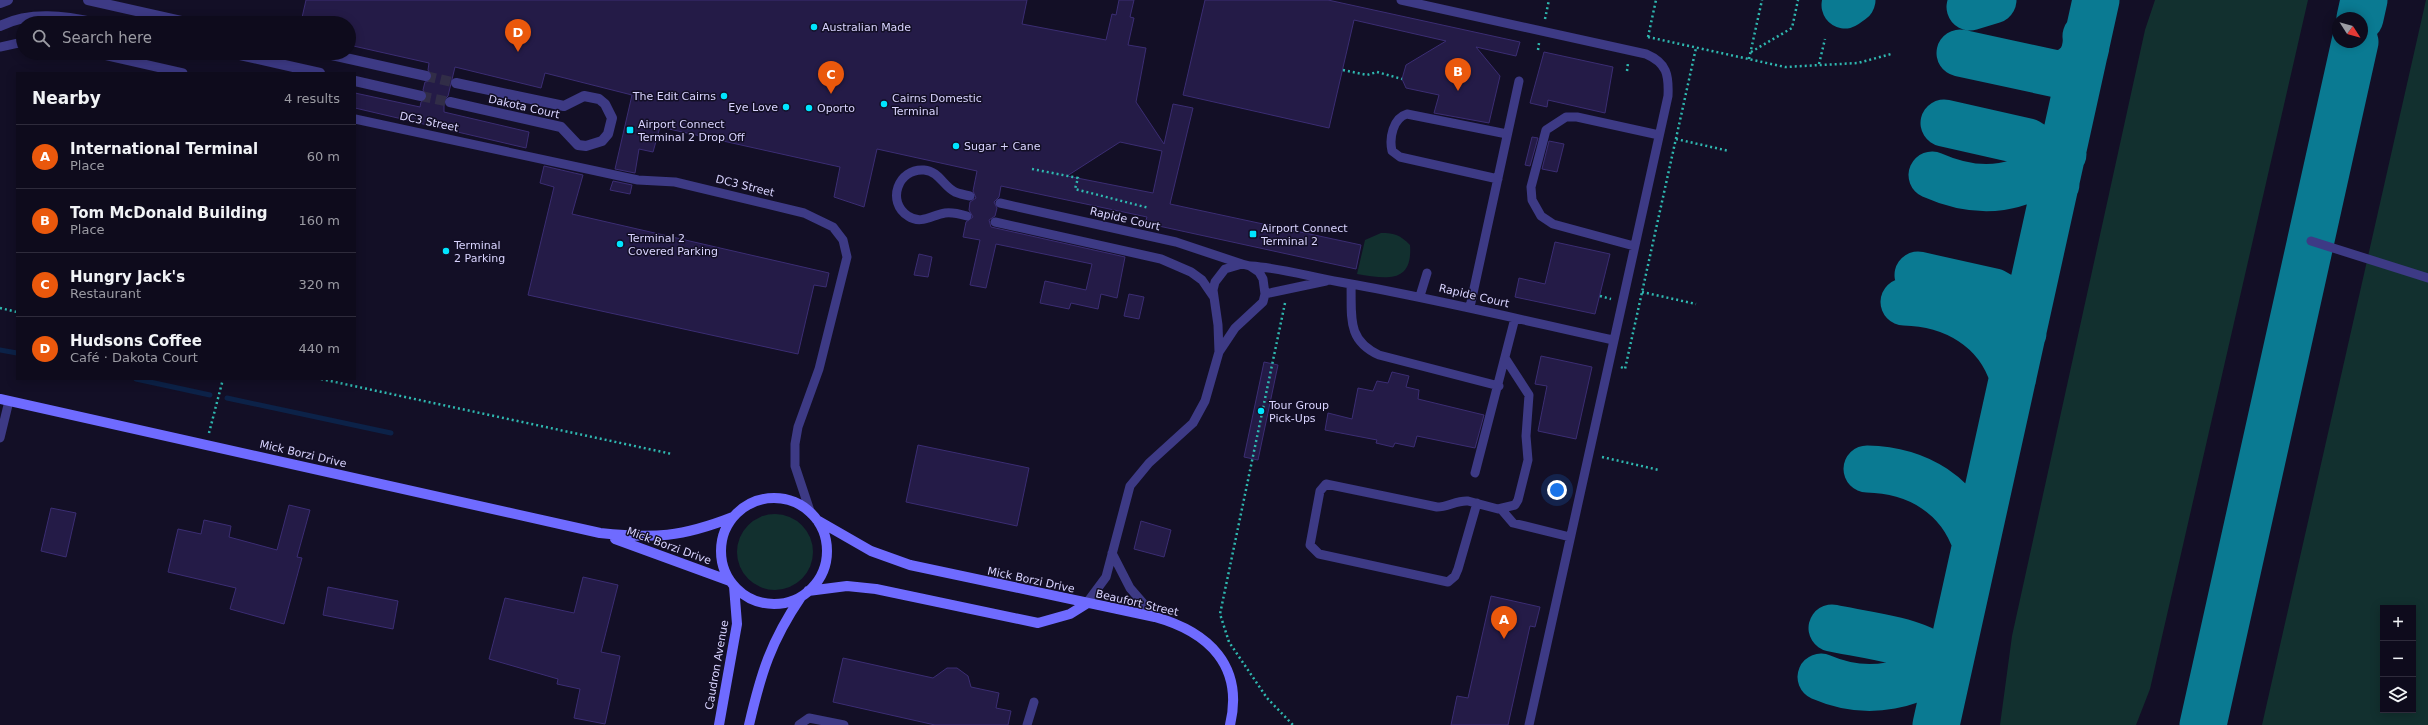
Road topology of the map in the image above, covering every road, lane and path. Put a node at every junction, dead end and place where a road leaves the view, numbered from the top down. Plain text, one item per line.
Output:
1 (8, 0) edge
2 (88, 0) edge
3 (1401, 0) edge
4 (1656, 0) edge
5 (1762, 0) edge
6 (1798, 0) edge
7 (0, 3) edge
8 (159, 16) edge
9 (16, 20) edge
10 (0, 26) edge
11 (1648, 37) junction
12 (1824, 39) dead end
13 (16, 44) edge
14 (0, 47) edge
15 (1696, 48) junction
16 (1636, 52) junction
17 (1751, 52) junction
18 (1890, 54) dead end
19 (1749, 59) junction
20 (125, 60) edge
21 (262, 60) edge
22 (354, 60) edge
23 (1819, 64) junction
24 (1343, 70) dead end
25 (1627, 71) dead end
26 (178, 72) edge
27 (316, 72) edge
28 (426, 76) tunnel mouth
29 (1402, 79) dead end
30 (356, 81) edge
31 (1519, 81) dead end
32 (456, 83) tunnel mouth
33 (421, 96) tunnel mouth
34 (450, 102) tunnel mouth
35 (356, 119) edge
36 (1508, 134) junction
37 (1659, 135) junction
38 (1676, 139) junction
39 (1729, 151) dead end
40 (1032, 169) dead end
41 (1498, 179) junction
42 (970, 196) dead end
43 (1000, 203) dead end
44 (1149, 208) dead end
45 (966, 216) dead end
46 (996, 222) dead end
47 (2311, 241) dead end
48 (1634, 246) junction
49 (1246, 265) junction
50 (1427, 273) dead end
51 (2428, 278) edge
52 (1330, 280) junction
53 (1351, 284) junction
54 (1287, 288) junction
55 (1642, 292) junction
56 (1265, 294) junction
57 (1420, 296) junction
58 (1215, 299) junction
59 (1696, 304) dead end
60 (1470, 307) junction
61 (0, 308) edge
62 (16, 312) edge
63 (1515, 318) junction
64 (1613, 340) junction
65 (1218, 352) junction
66 (1506, 358) junction
67 (1625, 369) dead end
68 (223, 380) edge
69 (327, 380) edge
70 (1499, 386) junction
71 (5, 400) edge
72 (0, 438) edge
73 (206, 445) junction
74 (1588, 453) junction
75 (672, 454) dead end
76 (1659, 470) dead end
77 (1476, 473) dead end
78 (1477, 503) junction
79 (1501, 509) junction
80 (733, 517) junction
81 (814, 517) junction
82 (600, 533) junction
83 (1570, 537) junction
84 (1112, 553) junction
85 (732, 584) junction
86 (805, 593) junction
87 (1086, 604) junction
88 (1155, 617) junction
89 (1034, 702) dead end
90 (719, 725) edge
91 (749, 725) edge
92 (799, 725) edge
93 (844, 725) edge
94 (1027, 725) edge
95 (1230, 725) edge
96 (1293, 725) edge
97 (1529, 725) edge

1 - 7 street
2 - 8 street
3 - 16 lane
4 - 11 path
5 - 17 path
6 - 17 path
9 - 10 street
11 - 15 path
11 - 16 path
12 - 23 path
13 - 14 lane
15 - 19 path
15 - 38 path
16 - 25 path
16 - 37 lane
17 - 19 path
18 - 23 path
19 - 23 path
20 - 26 lane
21 - 27 street
22 - 28 street
24 - 29 path
30 - 33 street
31 - 36 lane
32 - 34 street, Dakota Court
35 - 81 lane, DC3 Street
36 - 41 lane
36 - 41 lane
37 - 48 lane
37 - 48 lane
38 - 39 path
38 - 55 path
40 - 44 path
41 - 60 lane
42 - 45 lane
43 - 49 lane, Rapide Court
46 - 58 lane
47 - 51 lane
48 - 64 lane
49 - 52 lane, Rapide Court
49 - 56 lane
49 - 58 lane
50 - 57 lane
52 - 53 lane, Rapide Court
52 - 54 lane, Rapide Court
53 - 57 lane, Rapide Court
53 - 70 lane
54 - 56 lane, Rapide Court
54 - 96 path
55 - 59 path
55 - 67 path
56 - 65 lane
57 - 60 lane, Rapide Court
58 - 65 lane
60 - 63 lane, Rapide Court
61 - 62 path
63 - 64 lane, Rapide Court
63 - 66 lane
64 - 74 lane
65 - 84 lane
66 - 70 lane
66 - 79 lane
68 - 73 path
69 - 75 path
70 - 77 lane
71 - 72 lane
71 - 73 street, Mick Borzi Drive
73 - 82 street, Mick Borzi Drive
74 - 76 path
74 - 83 lane
78 - 78 lane
78 - 79 lane
79 - 83 lane
80 - 81 street
80 - 82 street, Mick Borzi Drive
80 - 85 street
81 - 86 street
81 - 87 street, Mick Borzi Drive
82 - 85 street, Mick Borzi Drive
83 - 97 lane
84 - 87 lane
84 - 88 lane
85 - 86 street
85 - 90 street, Caudron Avenue
86 - 87 street, Mick Borzi Drive
86 - 91 street
87 - 88 street, Beaufort Street
88 - 95 street, Beaufort Street
89 - 94 lane
92 - 93 lane

